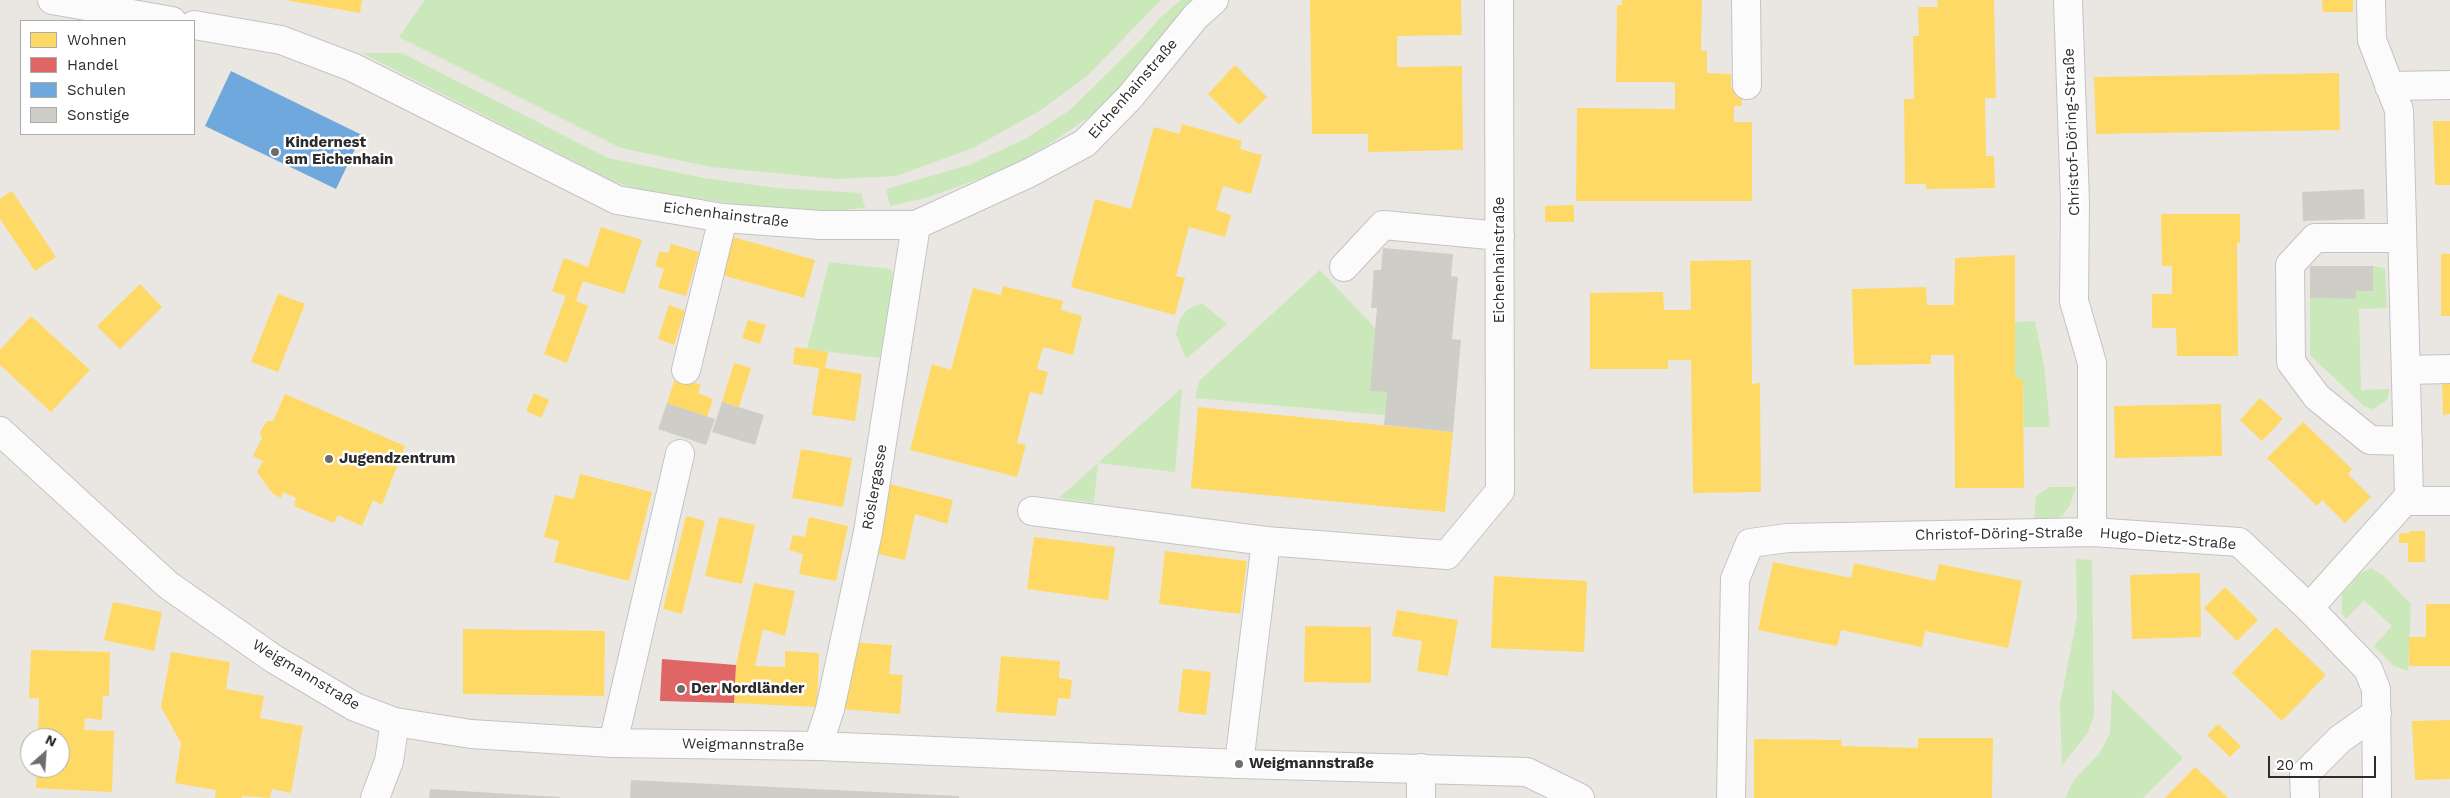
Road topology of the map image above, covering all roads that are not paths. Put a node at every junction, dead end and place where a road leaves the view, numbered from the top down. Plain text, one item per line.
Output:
1 (52, 0) edge
2 (1214, 0) edge
3 (1499, 0) edge
4 (1746, 0) edge
5 (2068, 0) edge
6 (2371, 0) edge
7 (166, 20) edge
8 (195, 25) edge
9 (1747, 85) dead end
10 (2450, 85) edge
11 (2389, 86) junction
12 (724, 218) junction
13 (916, 224) junction
14 (1500, 236) junction
15 (2402, 238) junction
16 (1344, 267) dead end
17 (2450, 369) edge
18 (686, 370) dead end
19 (2406, 370) junction
20 (2408, 441) junction
21 (3, 443) edge
22 (680, 454) dead end
23 (2406, 501) junction
24 (2450, 501) edge
25 (1032, 511) dead end
26 (2092, 532) junction
27 (1266, 542) junction
28 (2309, 608) junction
29 (2377, 713) junction
30 (395, 722) junction
31 (613, 742) junction
32 (818, 746) junction
33 (1239, 764) junction
34 (1421, 768) junction
35 (375, 798) edge
36 (1421, 798) edge
37 (1580, 798) edge
38 (1731, 798) edge
39 (2305, 798) edge
40 (2377, 798) edge

1 - 7 street
2 - 13 street, Eichenhainstraße
3 - 14 street, Eichenhainstraße
4 - 9 street
5 - 26 street, Christof-Döring-Straße
6 - 11 street
8 - 12 street, Eichenhainstraße
10 - 11 street
11 - 15 street
12 - 13 street, Eichenhainstraße
12 - 18 street
13 - 32 street, Röslergasse
14 - 16 street
14 - 27 street, Eichenhainstraße
15 - 19 street
15 - 20 street
17 - 19 street
19 - 20 street
20 - 23 street
21 - 30 street, Weigmannstraße
22 - 31 street
23 - 24 street
23 - 28 street
25 - 27 street
26 - 28 street, Hugo-Dietz-Straße
26 - 38 street, Christof-Döring-Straße
27 - 33 street
28 - 29 street, Hugo-Dietz-Straße
29 - 39 street
29 - 40 street, Hugo-Dietz-Straße
30 - 31 street, Weigmannstraße
30 - 35 street
31 - 32 street, Weigmannstraße
32 - 33 street, Weigmannstraße
33 - 34 street, Weigmannstraße
34 - 36 street
34 - 37 street, Weigmannstraße

